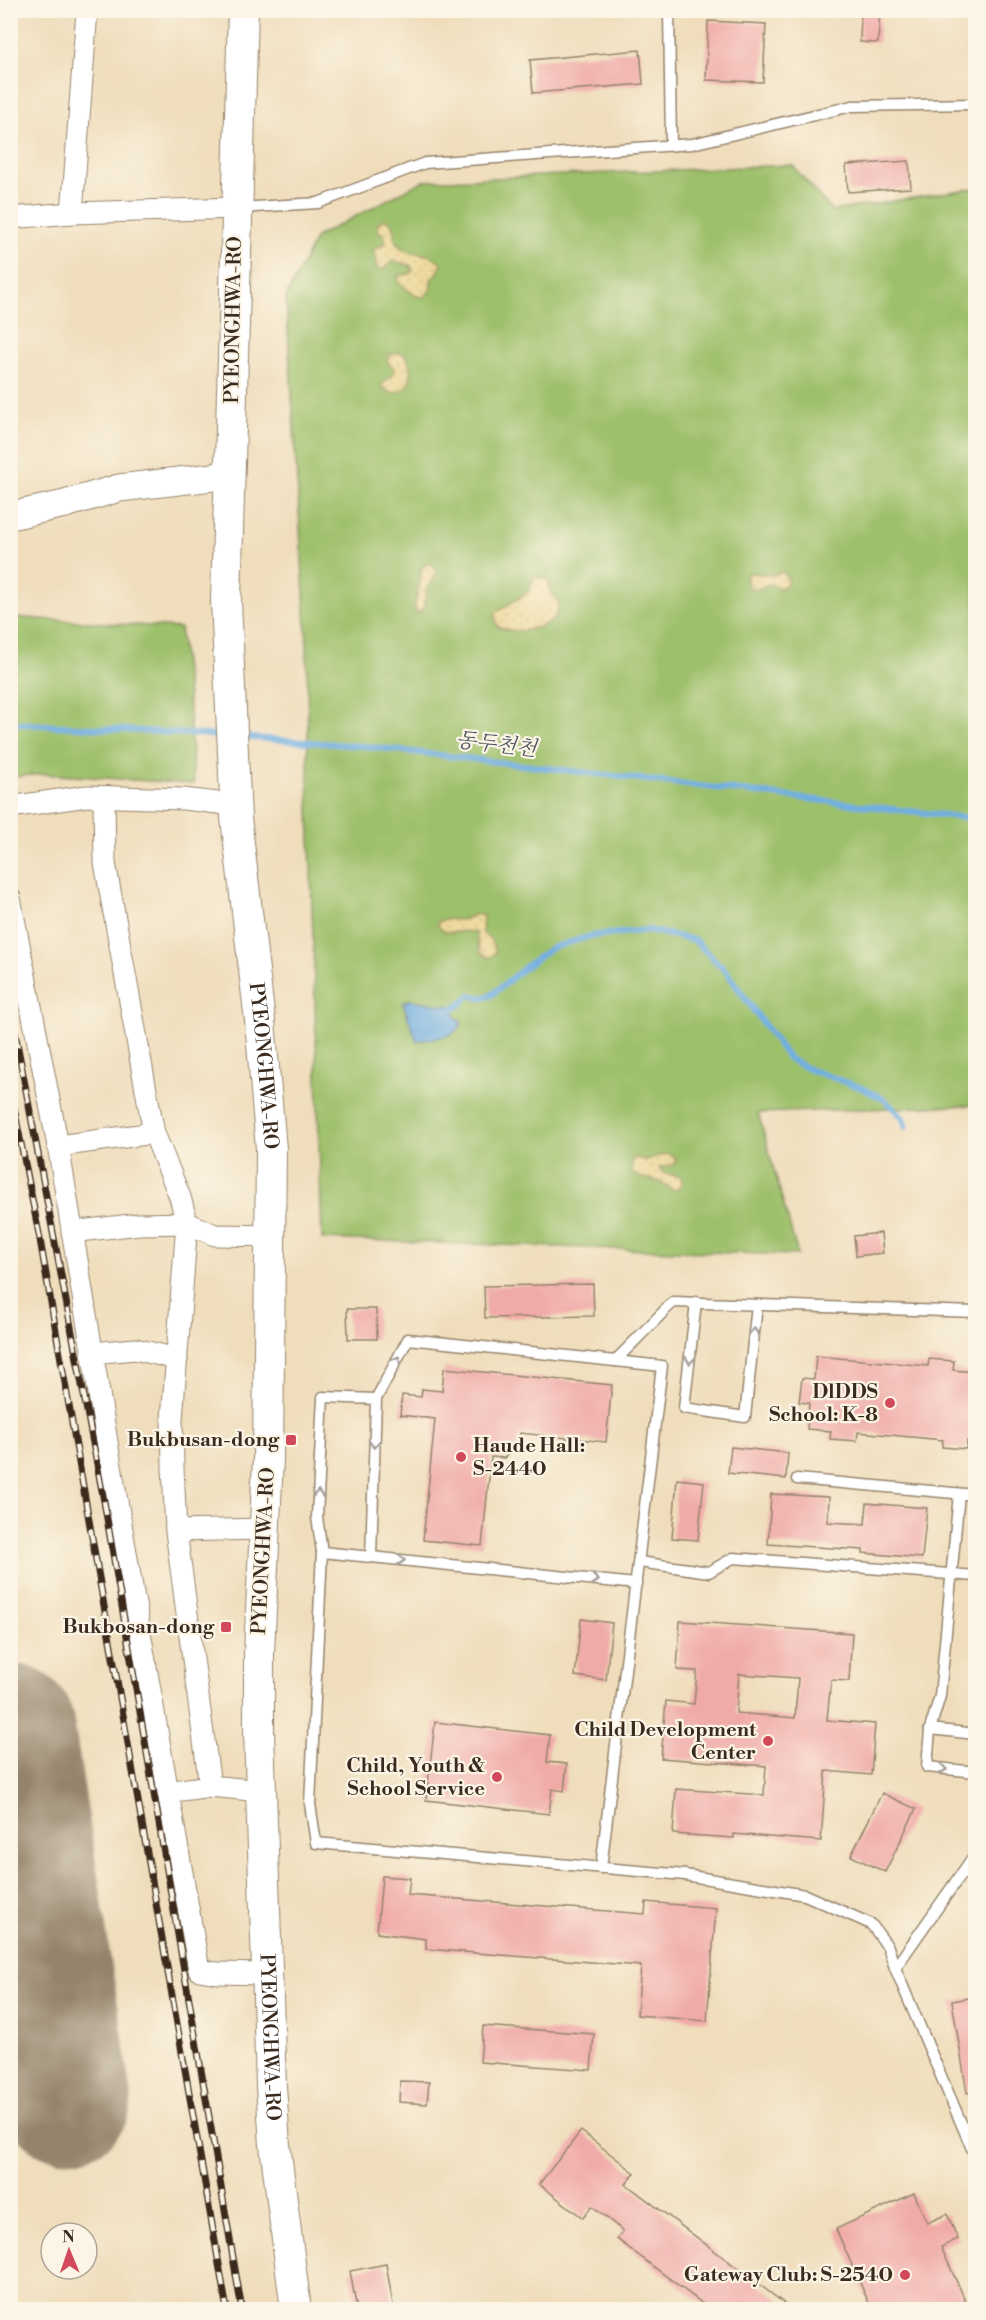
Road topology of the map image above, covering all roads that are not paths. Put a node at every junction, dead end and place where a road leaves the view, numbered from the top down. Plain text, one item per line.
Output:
1 (87, 10) edge
2 (243, 10) edge
3 (669, 10) edge
4 (975, 104) edge
5 (671, 145) junction
6 (237, 208) junction
7 (72, 213) junction
8 (10, 218) edge
9 (230, 475) junction
10 (10, 516) edge
11 (104, 797) junction
12 (235, 798) junction
13 (10, 807) edge
14 (10, 898) edge
15 (154, 1132) junction
16 (58, 1146) junction
17 (187, 1223) junction
18 (72, 1232) junction
19 (271, 1236) junction
20 (696, 1302) junction
21 (757, 1305) junction
22 (975, 1312) edge
23 (92, 1353) junction
24 (177, 1359) junction
25 (615, 1361) junction
26 (376, 1399) junction
27 (797, 1479) dead end
28 (959, 1494) junction
29 (975, 1495) edge
30 (264, 1529) junction
31 (176, 1531) junction
32 (322, 1552) junction
33 (371, 1557) junction
34 (639, 1562) junction
35 (950, 1574) junction
36 (975, 1576) edge
37 (636, 1584) junction
38 (930, 1729) junction
39 (975, 1734) edge
40 (975, 1772) edge
41 (210, 1786) junction
42 (261, 1791) junction
43 (168, 1792) junction
44 (975, 1853) edge
45 (601, 1868) junction
46 (895, 1968) junction
47 (267, 1974) junction
48 (975, 2158) edge
49 (296, 2310) edge

1 - 7 street
2 - 6 main road, PYEONGHWA-RO
3 - 5 lane
4 - 5 lane
5 - 6 lane
6 - 7 street
6 - 9 main road, PYEONGHWA-RO
7 - 8 street
9 - 10 street
9 - 12 main road, PYEONGHWA-RO
11 - 12 street
11 - 13 street
11 - 15 street
12 - 19 main road, PYEONGHWA-RO
14 - 16 street
15 - 16 street
15 - 17 street
16 - 18 street
17 - 18 street
17 - 19 street
17 - 24 street
18 - 23 street
19 - 30 main road, PYEONGHWA-RO
20 - 21 lane
20 -> 21 lane
20 - 25 lane
21 - 22 lane
23 - 24 street
23 - 43 street
24 - 31 street
26 -> 25 lane
25 - 34 lane
32 -> 26 lane
26 -> 33 lane
27 - 28 lane
28 - 29 lane
28 - 35 lane
30 - 31 street
30 - 42 main road, PYEONGHWA-RO
31 - 41 street
32 - 33 lane
32 - 45 lane
33 -> 37 lane
34 - 35 lane
34 - 37 lane
35 - 36 lane
35 - 38 lane
37 - 45 lane
38 - 39 lane
38 -> 40 lane
41 - 42 street
41 - 43 street
42 - 47 main road, PYEONGHWA-RO
43 - 47 street
44 - 46 lane
45 - 46 lane
46 - 48 lane
47 - 49 main road, PYEONGHWA-RO

